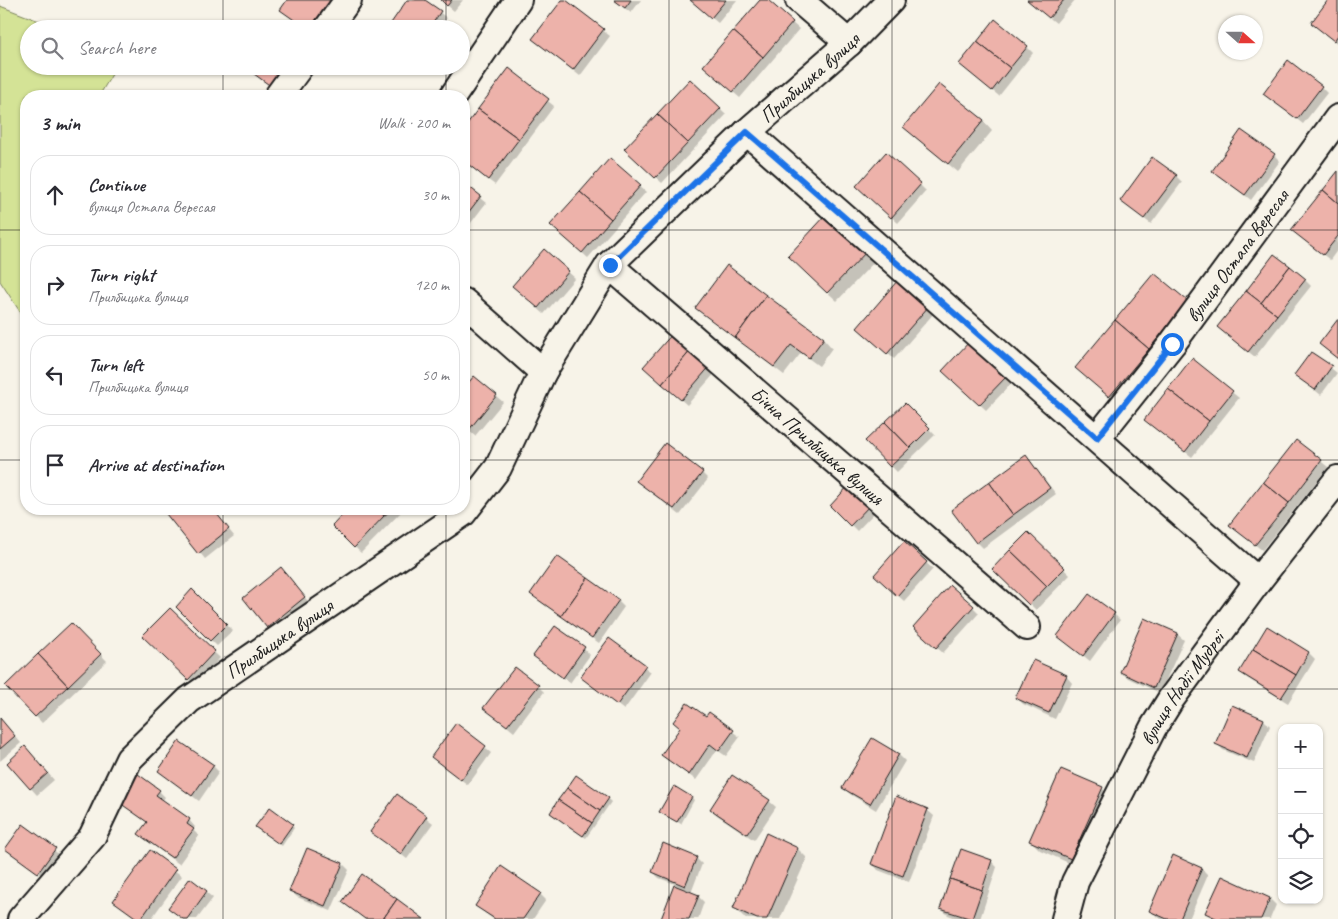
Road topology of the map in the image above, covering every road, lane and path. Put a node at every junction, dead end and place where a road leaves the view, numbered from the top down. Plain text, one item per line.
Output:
1 (348, 0) edge
2 (518, 0) edge
3 (799, 0) edge
4 (891, 0) edge
5 (334, 20) edge
6 (849, 43) junction
7 (470, 70) edge
8 (293, 75) edge
9 (466, 75) edge
10 (282, 90) edge
11 (456, 90) edge
12 (1338, 118) edge
13 (747, 132) junction
14 (610, 265) junction
15 (470, 307) edge
16 (543, 372) junction
17 (1097, 438) junction
18 (1338, 479) edge
19 (470, 504) edge
20 (460, 515) edge
21 (1258, 581) junction
22 (1027, 627) dead end
23 (21, 919) edge
24 (1064, 919) edge

1 - 5 street
2 - 7 street
3 - 6 street
4 - 6 street, Прилбицька вулиця
6 - 13 street, Прилбицька вулиця
8 - 10 street
9 - 11 street
12 - 17 street, вулиця Остапа Вересая
13 - 14 street, Прилбицька вулиця
13 - 17 street, Прилбицька вулиця
14 - 16 street, Прилбицька вулиця
14 - 22 street, Бічна Прилбицька вулиця
15 - 16 street
16 - 19 street, Прилбицька вулиця
17 - 21 street, Прилбицька вулиця
18 - 21 street, вулиця Надії Мудрої
20 - 23 street, Прилбицька вулиця
21 - 24 street, вулиця Надії Мудрої

